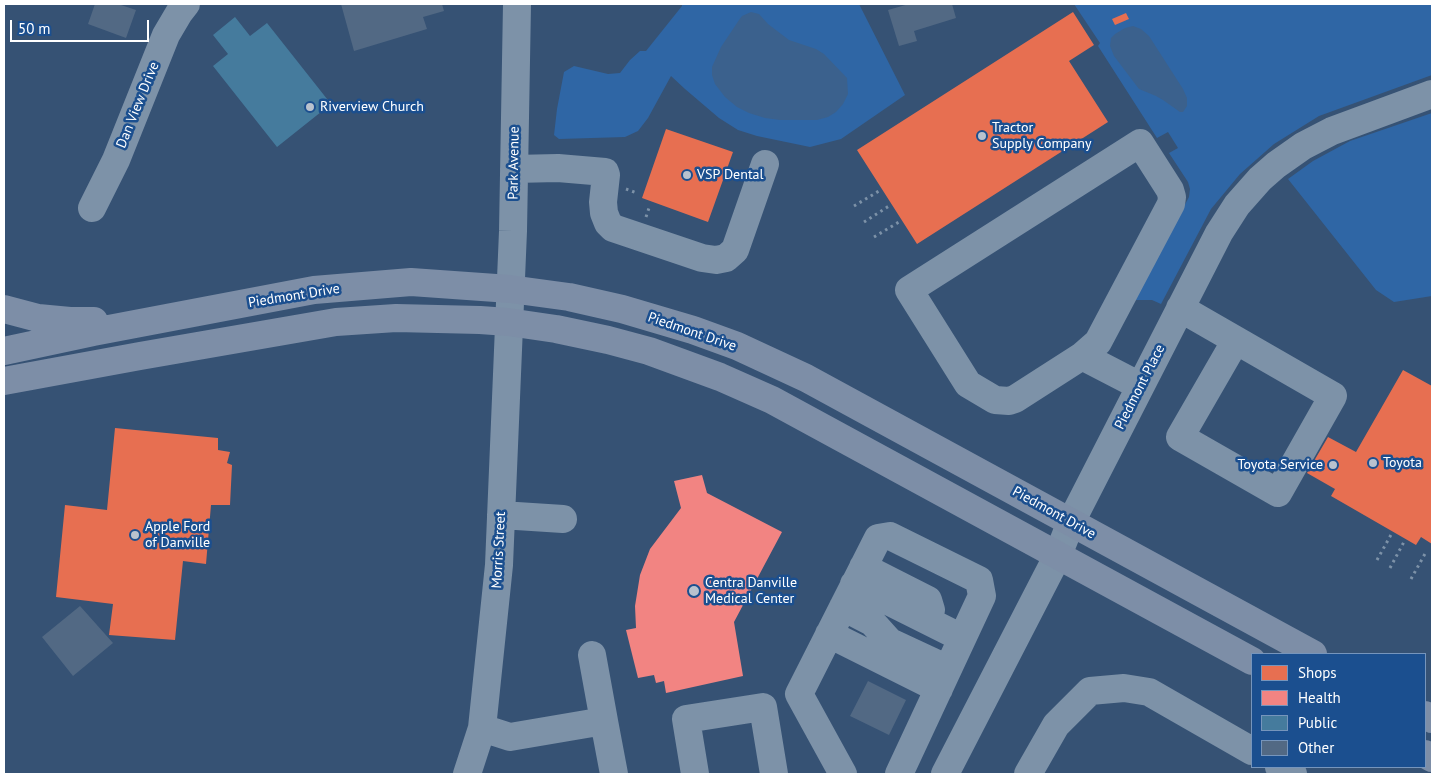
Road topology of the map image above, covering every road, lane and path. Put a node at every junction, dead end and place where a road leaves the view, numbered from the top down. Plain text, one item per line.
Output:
1 (186, 4) edge
2 (517, 4) edge
3 (1432, 94) edge
4 (765, 164) dead end
5 (514, 169) junction
6 (879, 191) dead end
7 (854, 206) dead end
8 (889, 206) dead end
9 (92, 208) dead end
10 (864, 222) dead end
11 (899, 222) dead end
12 (874, 237) dead end
13 (510, 289) junction
14 (1180, 308) junction
15 (4, 309) edge
16 (508, 322) junction
17 (140, 324) junction
18 (1236, 340) junction
19 (4, 351) edge
20 (140, 356) junction
21 (1082, 356) junction
22 (4, 381) edge
23 (1140, 386) junction
24 (4, 394) edge
25 (501, 514) junction
26 (564, 519) dead end
27 (1071, 522) junction
28 (1392, 533) dead end
29 (1405, 540) dead end
30 (1426, 552) dead end
31 (1058, 555) junction
32 (1377, 560) dead end
33 (1390, 568) dead end
34 (1411, 579) dead end
35 (847, 599) junction
36 (1311, 653) edge
37 (592, 655) dead end
38 (953, 659) junction
39 (1251, 660) edge
40 (604, 721) junction
41 (482, 728) junction
42 (1251, 750) edge
43 (1281, 768) edge
44 (467, 774) edge
45 (614, 774) edge
46 (694, 774) edge
47 (774, 774) edge
48 (843, 774) edge
49 (899, 774) edge
50 (945, 774) edge
51 (1028, 774) edge
52 (1292, 774) edge

1 - 9 street, Dan View Drive
2 - 5 street, Park Avenue
3 - 14 street, Piedmont Place
4 - 5 street
5 - 13 street, Park Avenue
6 - 7 path
8 - 10 path
11 - 12 path
13 - 16 street, Park Avenue
13 - 17 main road, Piedmont Drive
13 - 27 main road, Piedmont Drive
14 - 18 street
14 - 23 street, Piedmont Place
15 - 17 main road
16 - 20 main road
16 - 25 street, Morris Street
16 - 31 main road
17 - 19 main road, Piedmont Drive
18 - 18 street
20 - 22 main road
20 - 24 main road
21 - 21 street
21 - 23 street
23 - 27 street, Piedmont Place
25 - 26 street
25 - 41 street, Morris Street
27 - 31 street, Piedmont Place
27 - 36 main road, Piedmont Drive
28 - 32 path
29 - 33 path
30 - 34 path
31 - 39 main road
31 - 50 street, Piedmont Place
35 - 38 street
35 - 38 street
35 - 38 street
35 - 38 street
35 - 38 street
35 - 48 street
37 - 40 street
38 - 49 street
40 - 41 street
40 - 45 street
41 - 44 street, Morris Street
42 - 51 street
43 - 52 street
46 - 47 street

